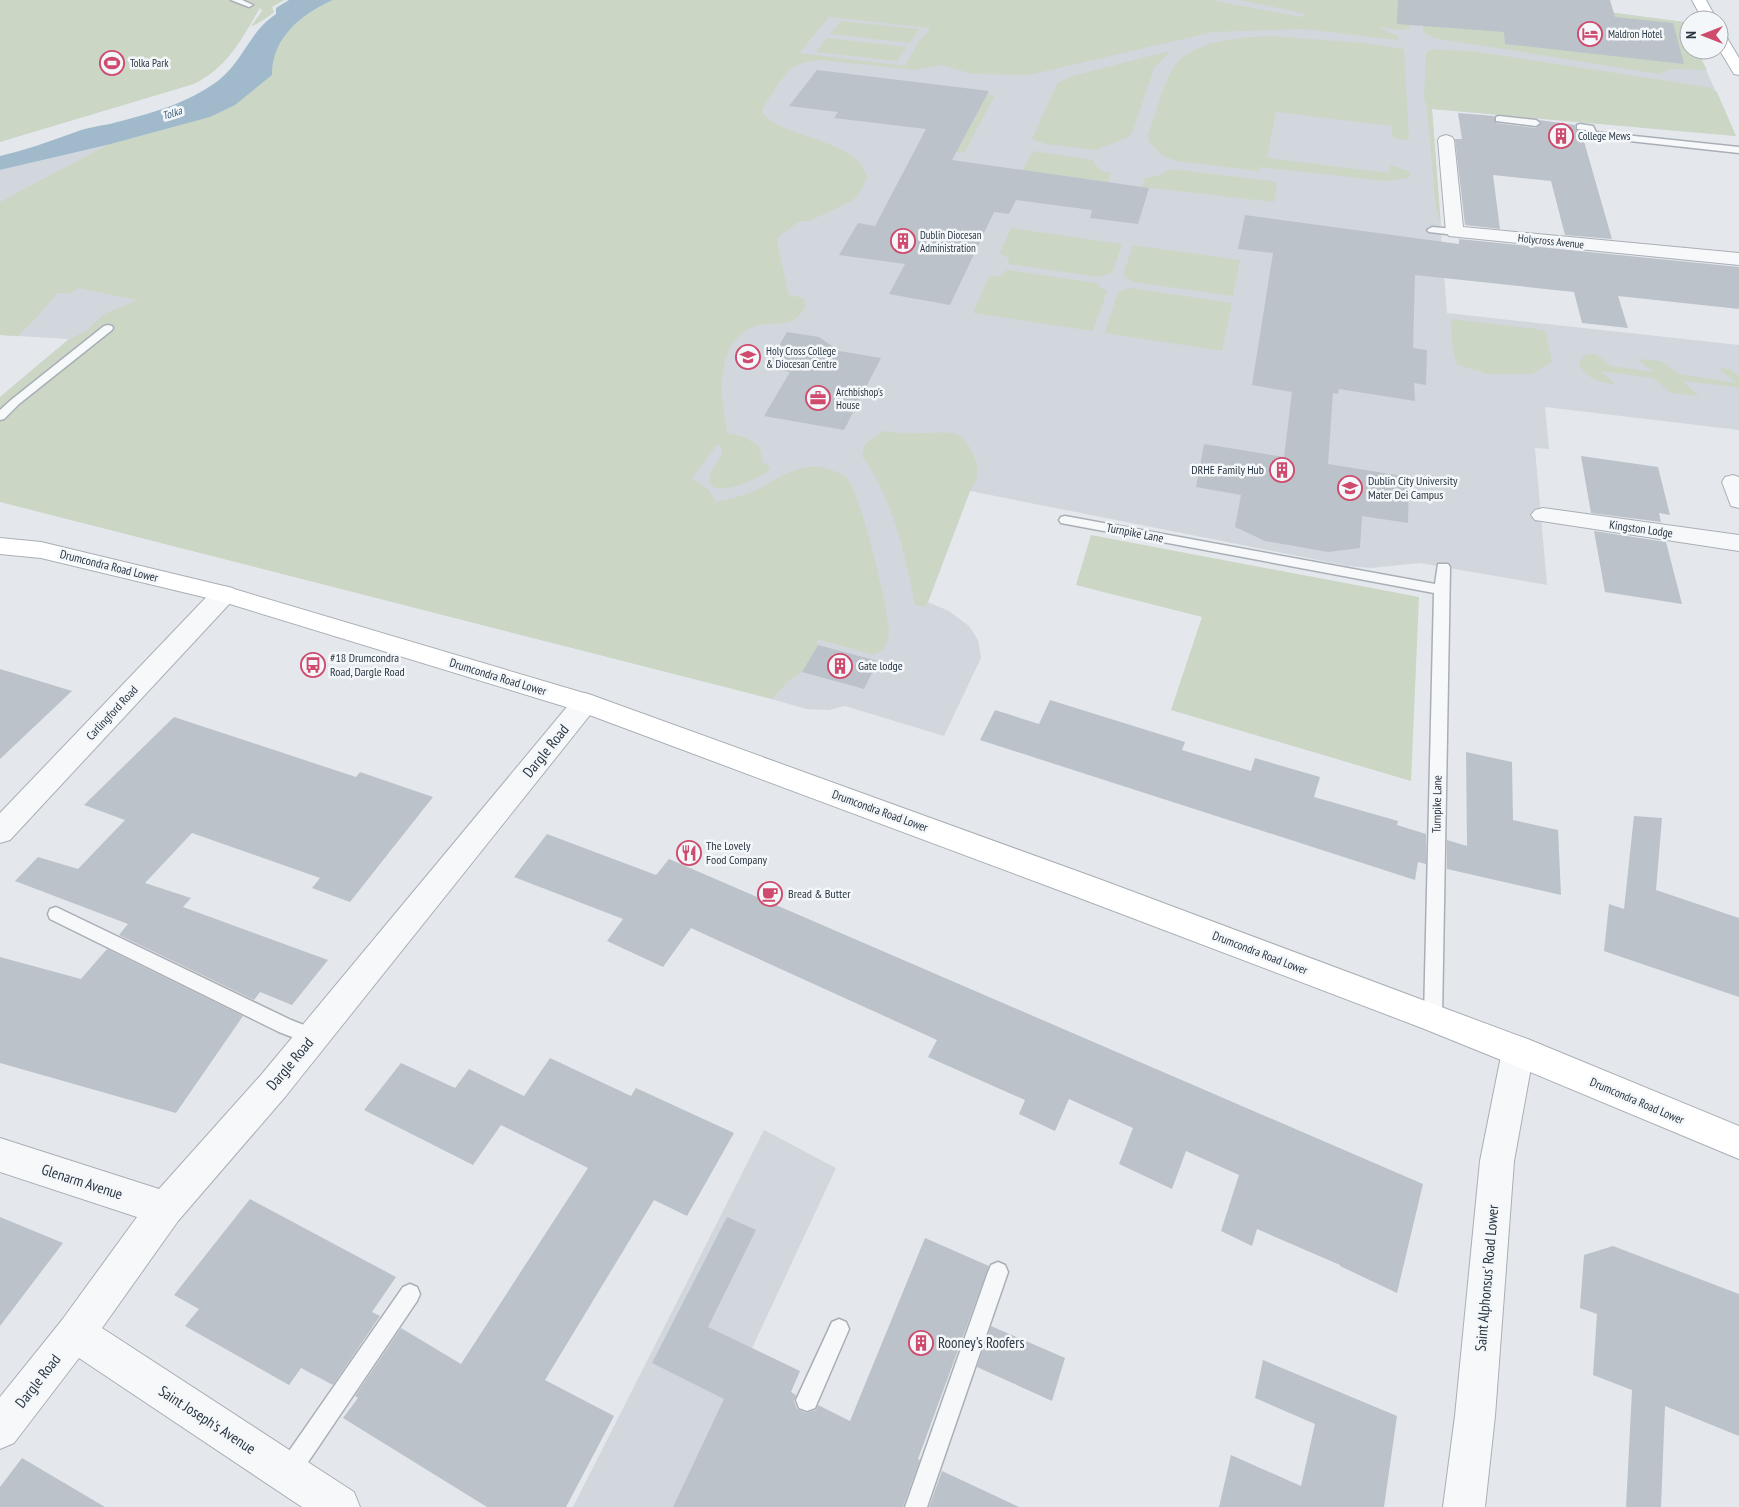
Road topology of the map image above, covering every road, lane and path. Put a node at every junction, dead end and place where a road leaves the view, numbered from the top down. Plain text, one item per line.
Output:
1 (234, 0) edge
2 (250, 6) dead end
3 (1729, 54) edge
4 (1739, 71) edge
5 (1498, 119) dead end
6 (1536, 123) dead end
7 (1580, 127) dead end
8 (1446, 140) dead end
9 (1739, 150) edge
10 (1432, 230) dead end
11 (1455, 232) junction
12 (1739, 259) edge
13 (108, 328) dead end
14 (0, 417) edge
15 (1544, 515) dead end
16 (1066, 520) dead end
17 (1739, 543) edge
18 (0, 546) edge
19 (1443, 567) dead end
20 (1441, 590) junction
21 (224, 594) junction
22 (585, 703) junction
23 (0, 832) edge
24 (56, 914) dead end
25 (1432, 1018) junction
26 (313, 1037) junction
27 (1518, 1051) junction
28 (1739, 1143) edge
29 (0, 1155) edge
30 (164, 1209) junction
31 (998, 1272) dead end
32 (410, 1294) dead end
33 (839, 1329) dead end
34 (75, 1333) junction
35 (807, 1400) dead end
36 (0, 1429) edge
37 (287, 1473) junction
38 (338, 1507) edge
39 (916, 1507) edge
40 (1464, 1507) edge

1 - 2 lane
3 - 4 main road
5 - 6 lane
7 - 9 lane
8 - 11 street
10 - 11 lane
11 - 12 street, Holycross Avenue
13 - 14 lane
15 - 17 street, Kingston Lodge
16 - 20 lane, Turnpike Lane
18 - 21 main road, Drumcondra Road Lower
19 - 20 lane, Turnpike Lane
20 - 25 lane, Turnpike Lane
21 - 22 main road, Drumcondra Road Lower
21 - 23 street, Carlingford Road
22 - 25 main road, Drumcondra Road Lower
22 - 26 street, Dargle Road
24 - 26 lane
25 - 27 main road, Drumcondra Road Lower
26 - 30 street, Dargle Road
27 - 28 main road, Drumcondra Road Lower
27 - 40 street, Saint Alphonsus' Road Lower
29 - 30 street, Glenarm Avenue
30 - 34 street, Dargle Road
31 - 39 lane
32 - 37 lane
33 - 35 lane
34 - 36 street, Dargle Road
34 - 37 street, Saint Joseph's Avenue
37 - 38 street, Saint Joseph's Avenue

